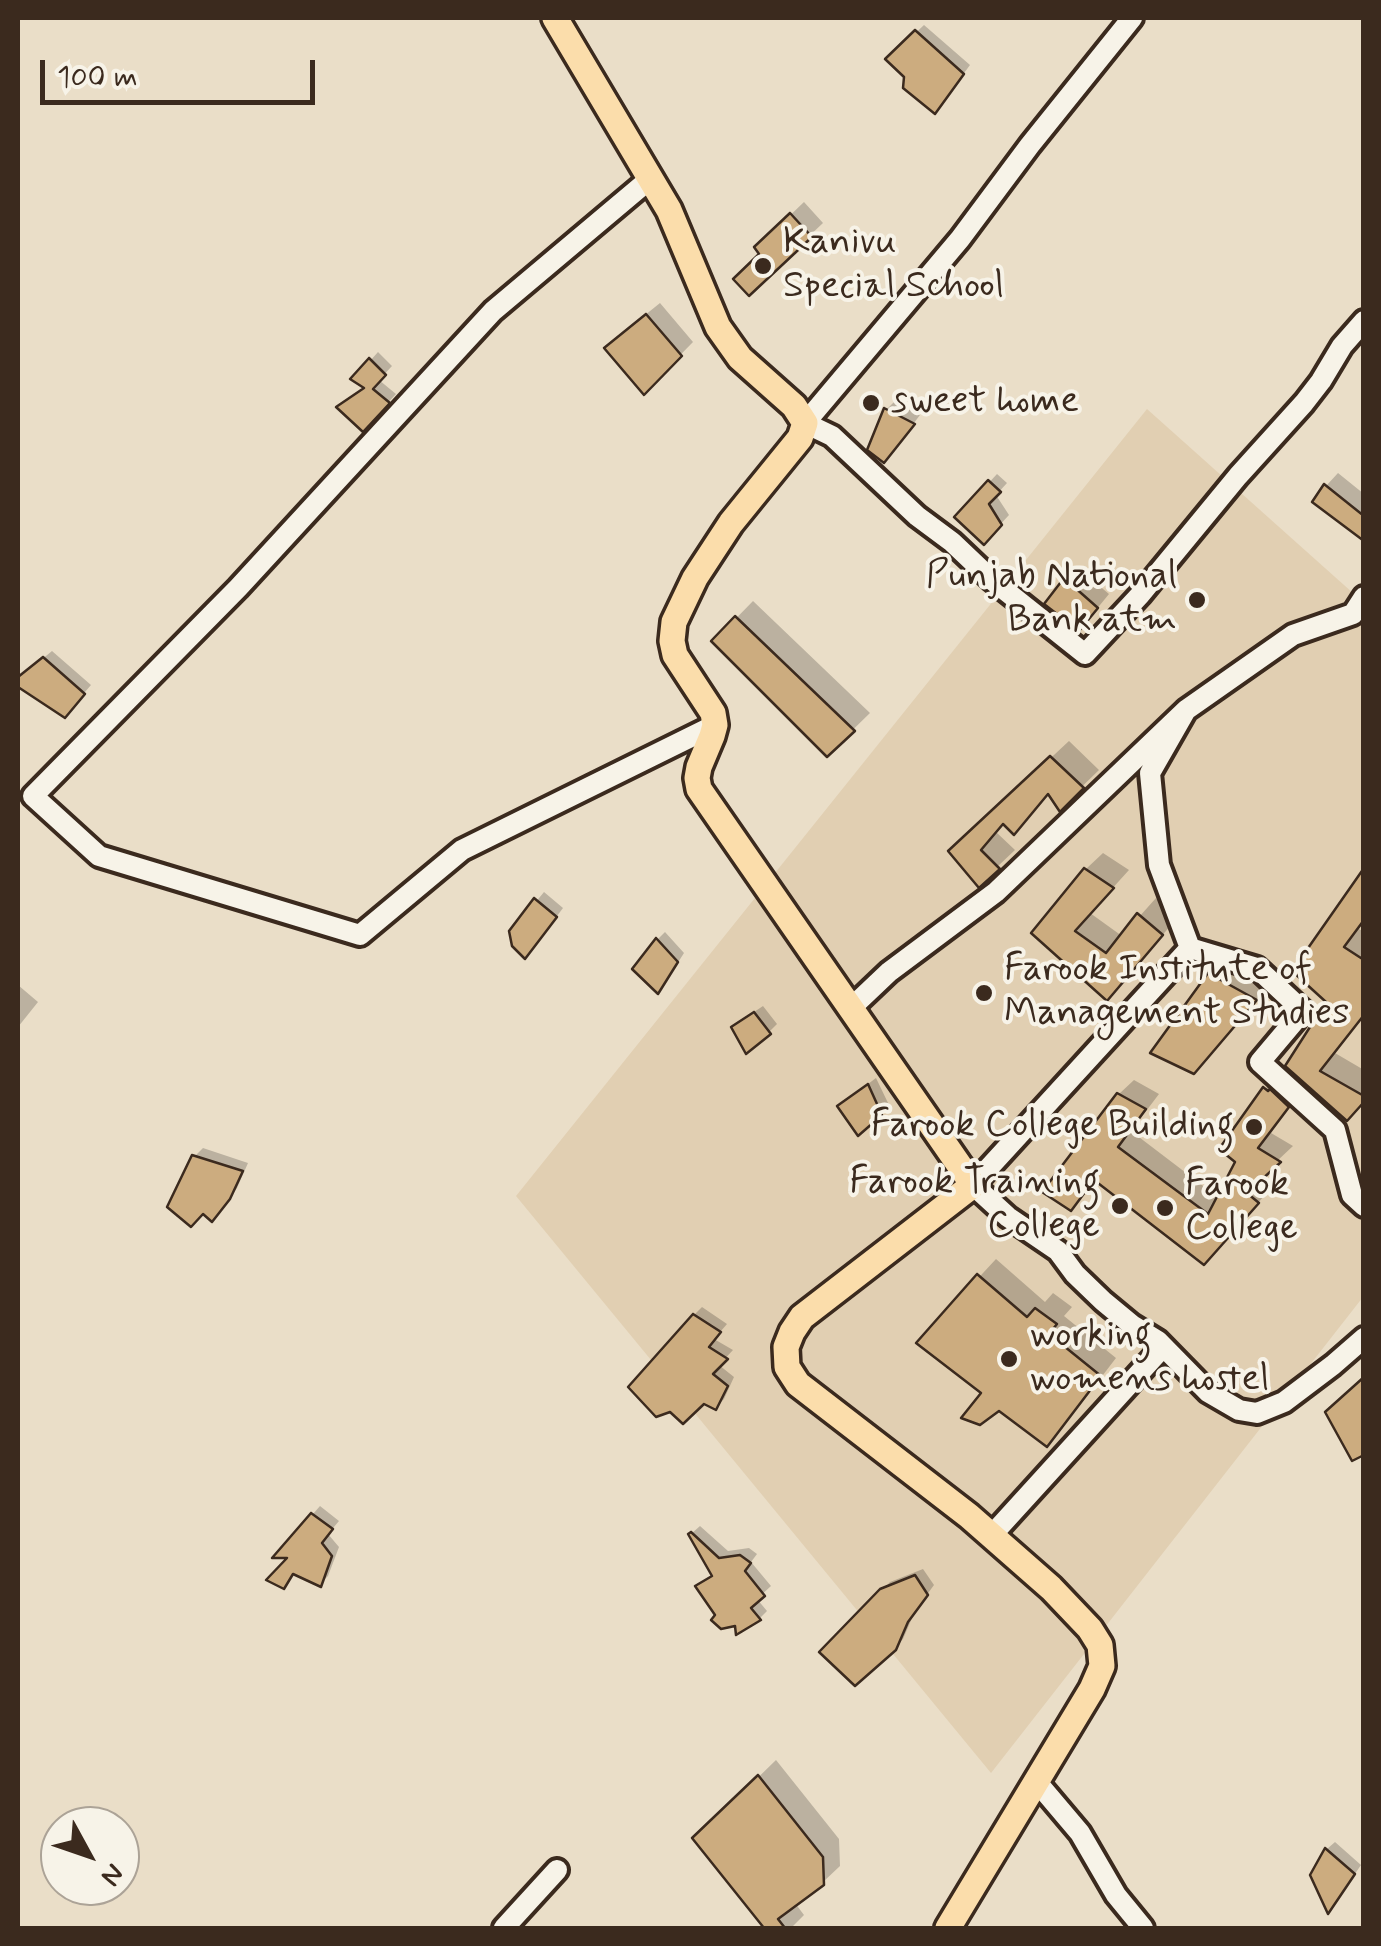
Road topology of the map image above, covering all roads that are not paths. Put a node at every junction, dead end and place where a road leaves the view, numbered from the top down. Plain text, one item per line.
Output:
1 (556, 18) edge
2 (1132, 18) edge
3 (651, 178) junction
4 (1364, 320) edge
5 (805, 423) junction
6 (1360, 613) edge
7 (1186, 710) junction
8 (714, 725) junction
9 (1190, 948) junction
10 (850, 1009) junction
11 (973, 1185) junction
12 (1364, 1206) edge
13 (1364, 1338) edge
14 (1164, 1348) junction
15 (991, 1536) junction
16 (1036, 1782) junction
17 (557, 1870) dead end
18 (504, 1928) edge
19 (948, 1928) edge
20 (1142, 1928) edge

1 - 3 main road
2 - 5 street
3 - 5 main road
3 - 8 street
4 - 5 street
5 - 8 main road
6 - 7 street
7 - 9 street
7 - 10 street
8 - 10 main road
9 - 11 street
9 - 12 street
10 - 11 main road
11 - 14 street
11 - 15 main road
13 - 14 street
14 - 15 street
15 - 16 main road
16 - 19 main road
16 - 20 street
17 - 18 street

